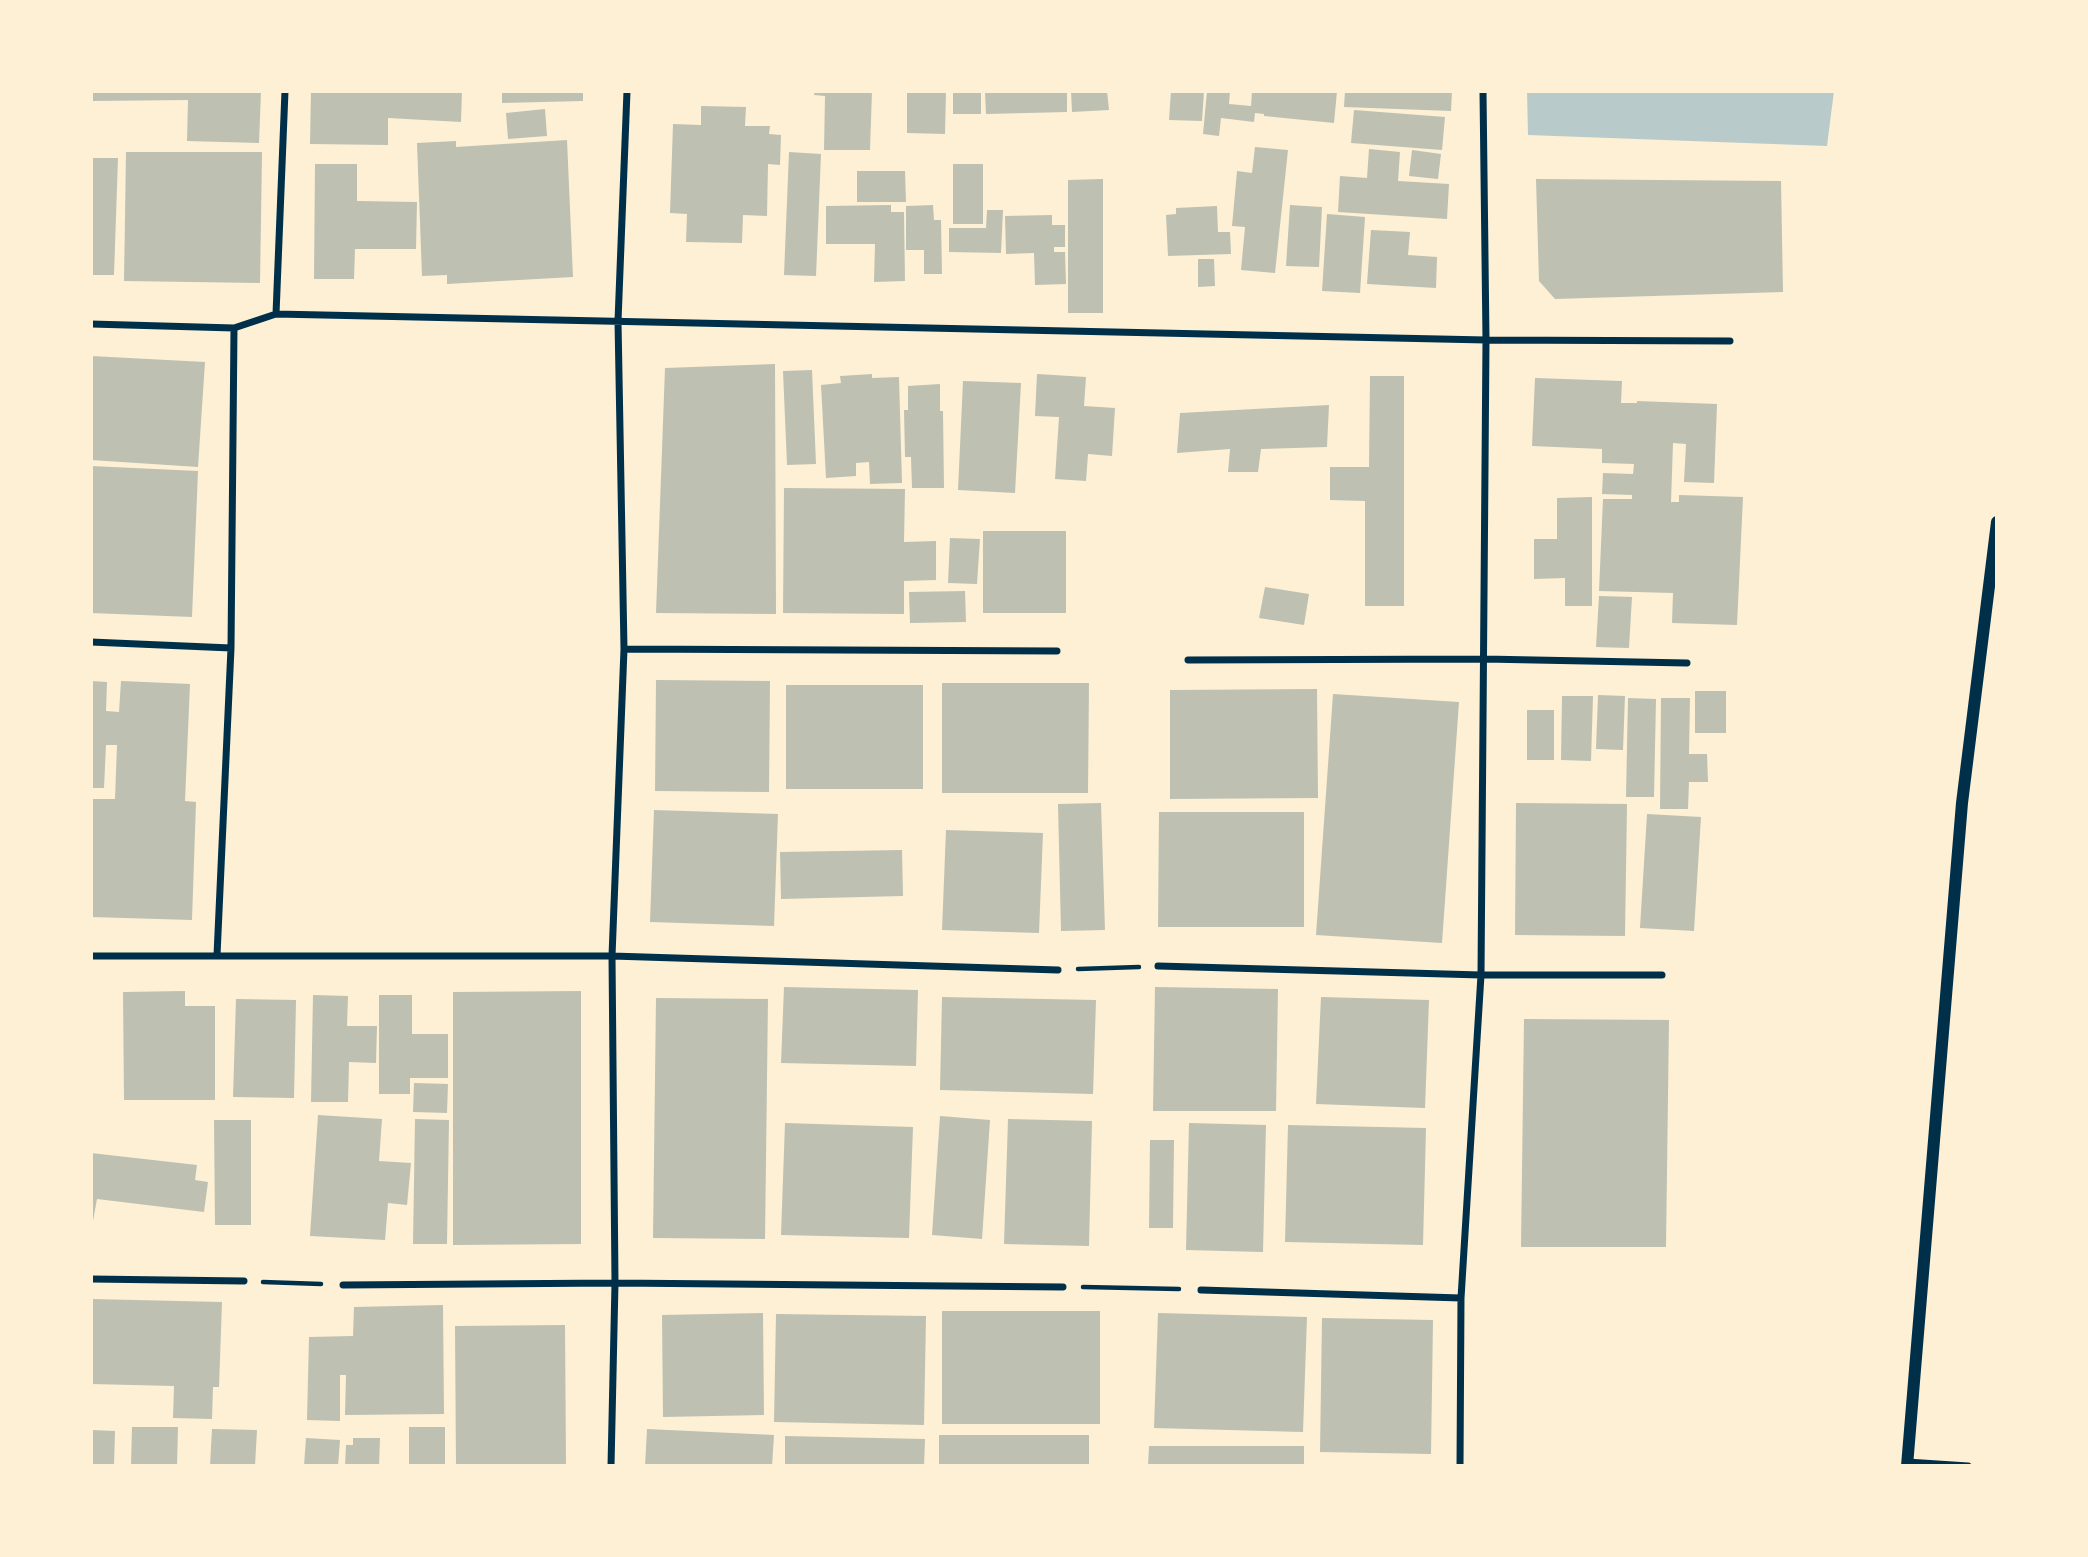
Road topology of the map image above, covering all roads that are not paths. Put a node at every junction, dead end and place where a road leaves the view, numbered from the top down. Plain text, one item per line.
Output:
1 (285, 91) edge
2 (627, 91) edge
3 (1483, 91) edge
4 (276, 314) junction
5 (618, 321) junction
6 (91, 324) edge
7 (234, 328) junction
8 (1486, 340) junction
9 (1730, 341) dead end
10 (1997, 522) edge
11 (91, 642) edge
12 (231, 648) junction
13 (624, 649) junction
14 (1057, 651) dead end
15 (1485, 659) junction
16 (1188, 660) dead end
17 (1687, 663) dead end
18 (216, 955) junction
19 (91, 956) edge
20 (612, 957) junction
21 (1158, 966) road end
22 (1058, 970) road end
23 (1481, 975) junction
24 (1662, 975) dead end
25 (91, 1279) edge
26 (244, 1281) road end
27 (615, 1283) junction
28 (343, 1285) road end
29 (1063, 1287) road end
30 (1201, 1290) road end
31 (1461, 1298) junction
32 (1907, 1464) edge
33 (611, 1466) edge
34 (1460, 1466) edge
35 (1968, 1466) edge

1 - 4 street
2 - 5 street
3 - 8 street
4 - 5 street
4 - 7 street
5 - 8 street
5 - 13 street
6 - 7 street
7 - 12 street
8 - 9 street
8 - 15 street
10 - 32 street
11 - 12 street
12 - 18 street
13 - 14 street
13 - 20 street
15 - 16 street
15 - 17 street
15 - 23 street
18 - 19 street
18 - 20 street
20 - 22 street
20 - 27 street
21 - 23 street
23 - 24 street
23 - 31 street
25 - 26 street
27 - 28 street
27 - 29 street
27 - 33 street
30 - 31 street
31 - 34 street
32 - 35 street

